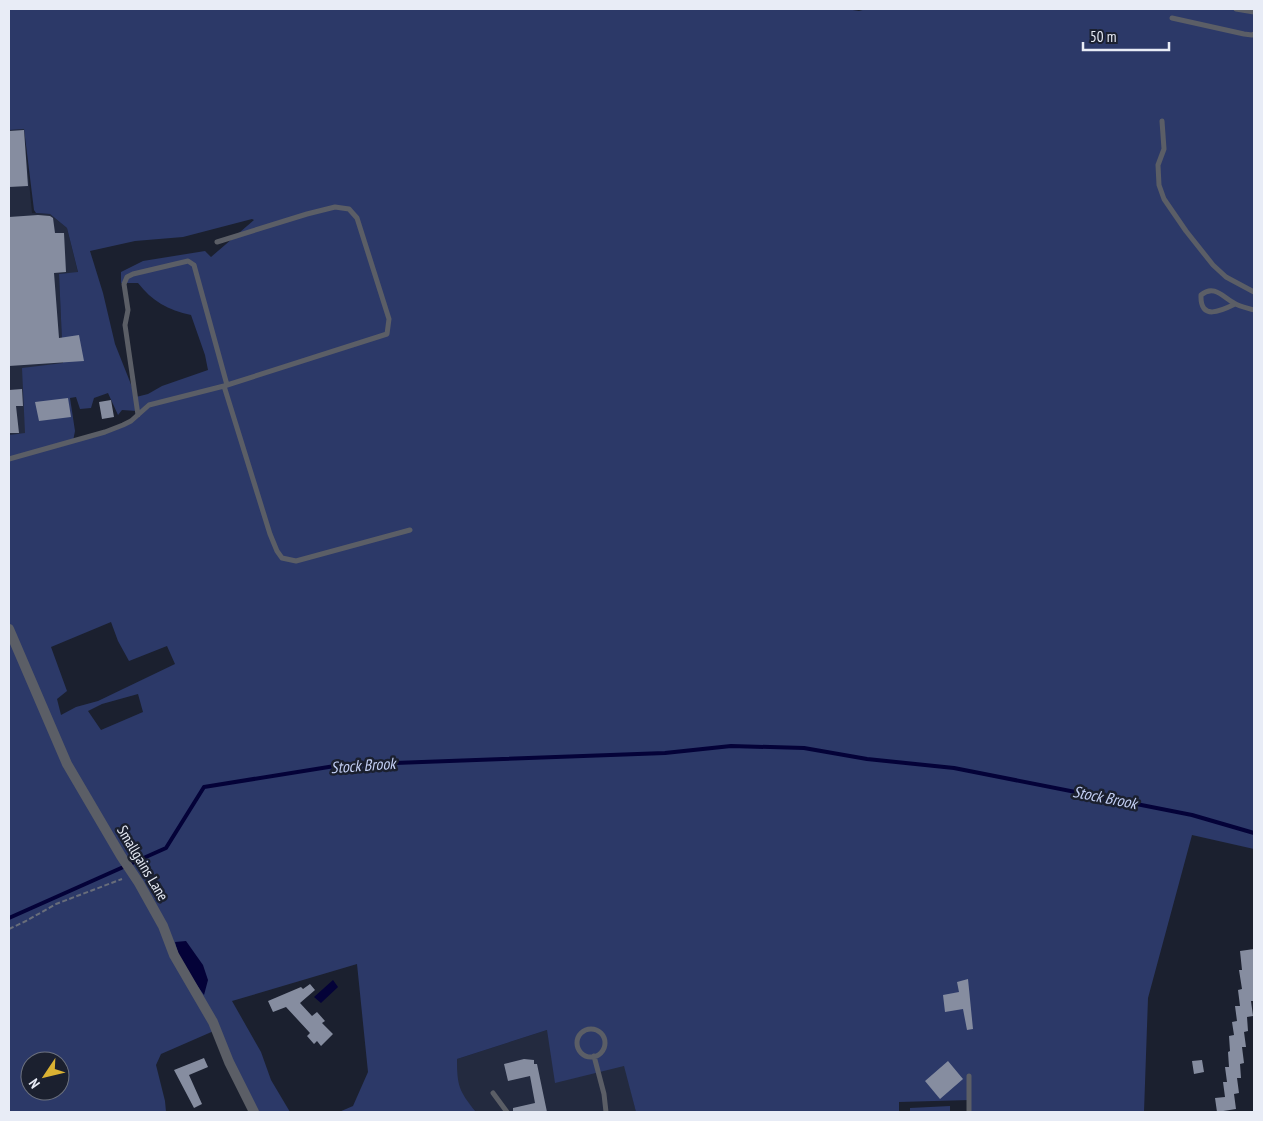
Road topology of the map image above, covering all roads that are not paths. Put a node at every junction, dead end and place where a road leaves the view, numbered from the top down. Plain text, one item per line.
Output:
1 (1236, 9) edge
2 (1254, 12) edge
3 (1172, 18) dead end
4 (1254, 34) edge
5 (1162, 121) dead end
6 (217, 242) dead end
7 (1254, 292) edge
8 (1235, 304) junction
9 (1254, 310) edge
10 (225, 385) junction
11 (138, 414) junction
12 (9, 459) edge
13 (410, 530) dead end
14 (9, 629) edge
15 (594, 1056) junction
16 (969, 1076) dead end
17 (493, 1093) dead end
18 (254, 1112) edge
19 (507, 1112) edge
20 (606, 1112) edge
21 (969, 1112) edge

1 - 2 lane
3 - 4 lane
5 - 7 lane
6 - 10 lane
8 - 8 lane
8 - 9 lane
10 - 11 lane
10 - 11 lane
10 - 13 lane
11 - 12 lane
14 - 18 street, Smallgains Lane
15 - 15 lane
15 - 20 lane
16 - 21 lane
17 - 19 lane

